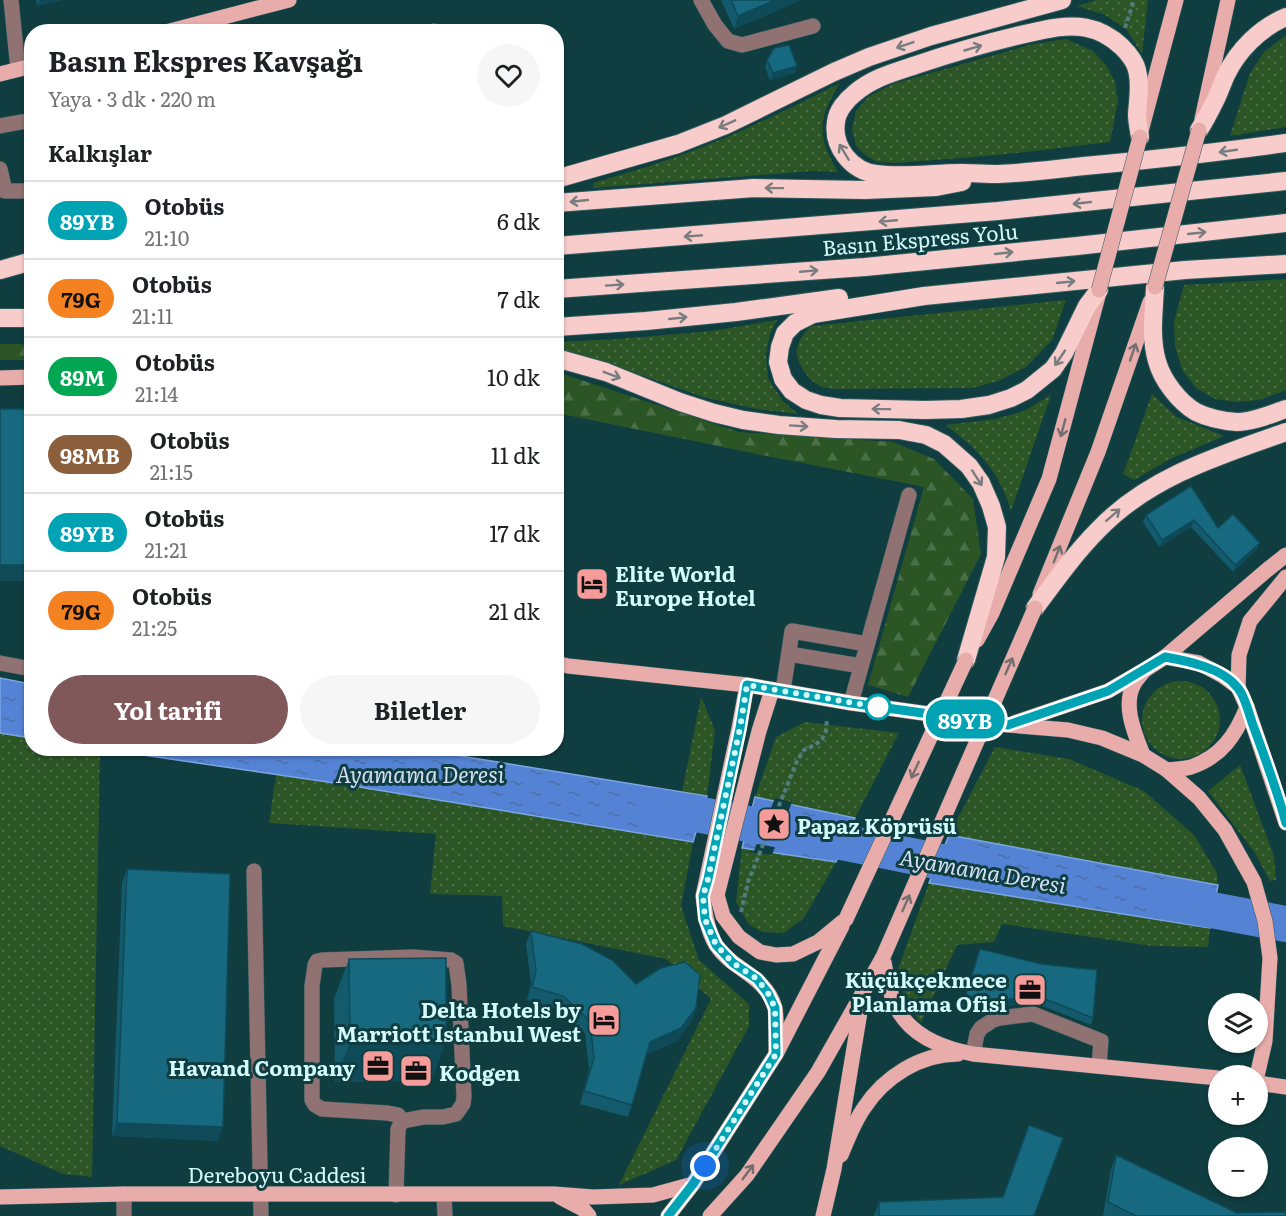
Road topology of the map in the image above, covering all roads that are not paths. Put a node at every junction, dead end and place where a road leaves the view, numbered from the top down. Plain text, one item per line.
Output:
1 (289, 0) edge
2 (701, 0) edge
3 (1062, 0) edge
4 (1176, 0) edge
5 (1228, 0) edge
6 (8, 9) edge
7 (1286, 17) edge
8 (197, 24) edge
9 (813, 26) dead end
10 (24, 65) edge
11 (24, 68) edge
12 (0, 74) edge
13 (24, 122) edge
14 (0, 126) edge
15 (1199, 130) junction
16 (1140, 137) junction
17 (1286, 143) edge
18 (0, 169) edge
19 (999, 174) junction
20 (564, 177) edge
21 (1286, 181) edge
22 (24, 191) edge
23 (564, 202) edge
24 (1286, 222) edge
25 (564, 245) edge
26 (1284, 263) edge
27 (24, 264) edge
28 (0, 272) edge
29 (24, 272) edge
30 (1155, 287) junction
31 (564, 288) edge
32 (1100, 290) junction
33 (924, 296) junction
34 (0, 318) edge
35 (24, 318) edge
36 (564, 326) edge
37 (564, 360) edge
38 (24, 377) edge
39 (0, 378) edge
40 (1286, 409) edge
41 (1286, 432) edge
42 (909, 495) dead end
43 (1286, 555) edge
44 (1286, 576) edge
45 (1035, 608) junction
46 (867, 644) junction
47 (789, 654) junction
48 (1165, 657) junction
49 (966, 660) junction
50 (0, 663) edge
51 (564, 665) edge
52 (861, 666) junction
53 (24, 668) edge
54 (1145, 670) junction
55 (747, 685) junction
56 (1238, 687) junction
57 (778, 691) junction
58 (851, 703) junction
59 (1247, 707) junction
60 (1008, 725) junction
61 (1143, 755) junction
62 (1167, 770) junction
63 (1286, 823) edge
64 (254, 871) dead end
65 (846, 919) junction
66 (883, 957) junction
67 (863, 994) junction
68 (776, 1054) junction
69 (973, 1054) junction
70 (1260, 1065) edge
71 (1099, 1066) junction
72 (1208, 1077) edge
73 (1268, 1085) edge
74 (1286, 1087) edge
75 (402, 1121) junction
76 (834, 1169) junction
77 (693, 1184) junction
78 (124, 1194) junction
79 (260, 1194) junction
80 (554, 1194) junction
81 (396, 1195) junction
82 (444, 1195) junction
83 (0, 1197) edge
84 (124, 1216) edge
85 (261, 1216) edge
86 (445, 1216) edge
87 (589, 1216) edge
88 (668, 1216) edge
89 (710, 1216) edge
90 (823, 1216) edge

1 - 8 main road
2 - 9 street
3 -> 20 highway
4 - 16 main road
5 - 15 main road
6 - 10 street
7 - 15 highway
11 - 12 main road
13 - 14 street
15 - 30 main road, bridge
19 -> 16 highway
16 - 32 main road, bridge
17 -> 19 highway
18 - 22 street
19 -> 23 highway
21 -> 25 highway, Basın Ekspress Yolu
31 -> 24 highway, Basın Ekspress Yolu
33 -> 26 highway
27 - 28 highway
28 - 29 highway
30 - 40 highway
45 -> 30 main road
32 -> 33 highway
32 -> 49 main road
36 -> 33 highway
34 - 35 highway
37 -> 49 highway
38 - 39 main road
45 -> 41 highway
42 - 46 street
43 - 48 main road
44 - 56 main road
66 -> 45 main road, bridge
46 - 47 street
46 - 52 street
47 - 52 street
47 - 57 street
48 - 54 main road
48 - 56 main road
49 -> 65 main road, bridge
50 - 53 street
51 - 55 main road
52 - 58 street
54 - 60 main road
54 - 61 main road
55 - 57 main road
55 - 68 main road
56 - 59 main road
57 - 58 main road
57 - 65 main road
58 - 60 main road
59 - 62 main road
59 - 63 main road
60 - 61 main road
61 - 62 main road
62 - 70 main road
64 - 79 street
65 - 68 main road
66 - 67 main road
66 - 69 main road
67 - 76 main road
89 -> 67 main road
68 - 77 main road
69 - 71 main road
69 - 71 street
69 - 76 main road
71 - 72 main road
73 - 74 main road
75 - 75 street
75 - 81 street
76 - 90 main road
77 - 80 main road, Dereboyu Caddesi
77 - 88 main road
78 - 79 main road, Dereboyu Caddesi
78 - 83 main road, Dereboyu Caddesi
78 - 84 street
79 - 81 main road, Dereboyu Caddesi
79 - 85 street
80 - 82 main road, Dereboyu Caddesi
80 - 87 main road
81 - 82 main road, Dereboyu Caddesi
82 - 86 street

